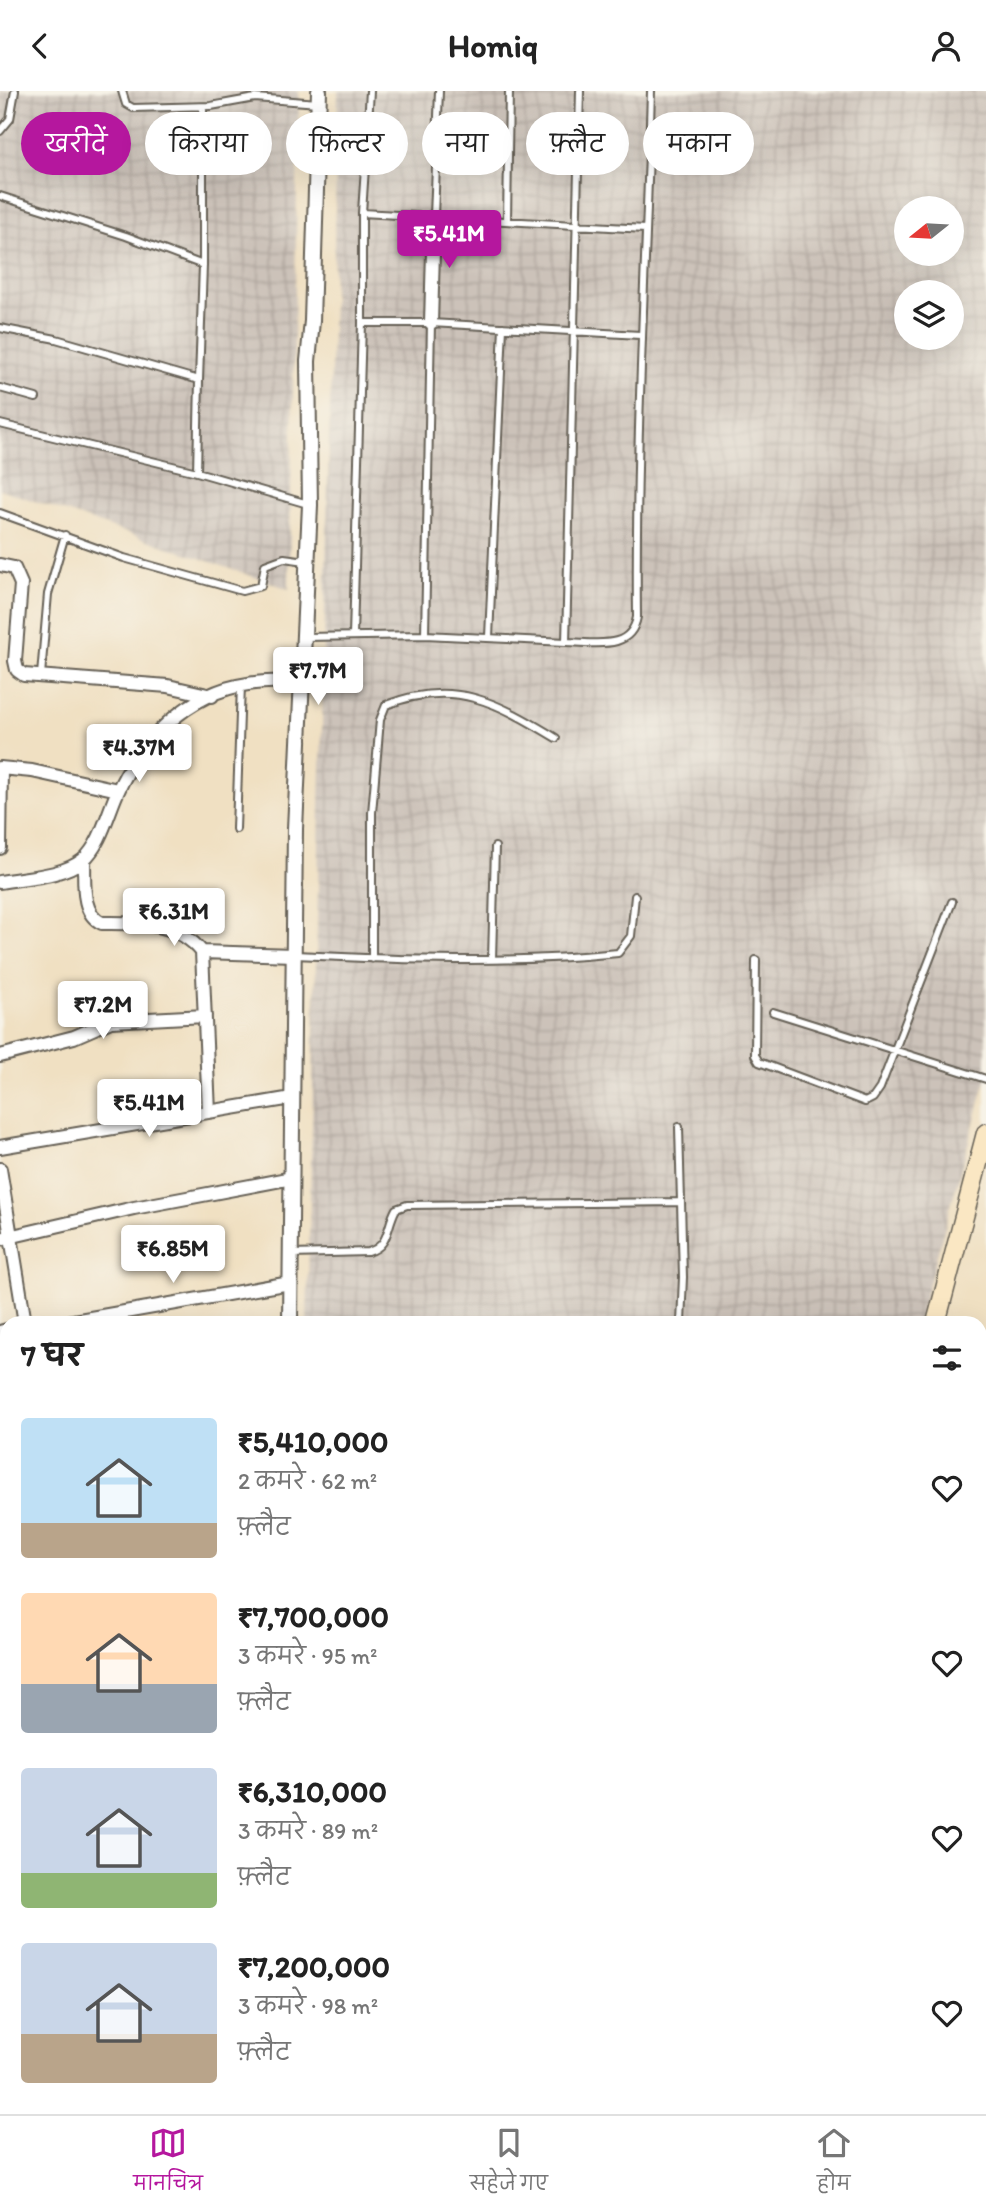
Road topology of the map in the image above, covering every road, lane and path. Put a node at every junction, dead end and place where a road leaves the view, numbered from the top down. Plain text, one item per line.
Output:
1 (15, 91) edge
2 (122, 91) edge
3 (370, 91) edge
4 (439, 91) edge
5 (509, 91) edge
6 (580, 91) edge
7 (651, 91) edge
8 (319, 97) edge
9 (203, 107) junction
10 (0, 131) edge
11 (0, 196) edge
12 (362, 213) junction
13 (434, 216) junction
14 (507, 220) junction
15 (577, 225) junction
16 (645, 229) junction
17 (203, 265) junction
18 (362, 323) junction
19 (431, 323) junction
20 (503, 327) junction
21 (0, 328) edge
22 (574, 330) junction
23 (640, 335) junction
24 (199, 380) junction
25 (0, 388) edge
26 (36, 398) dead end
27 (0, 424) edge
28 (197, 472) junction
29 (310, 505) junction
30 (0, 513) edge
31 (65, 535) junction
32 (306, 561) junction
33 (0, 565) edge
34 (425, 635) junction
35 (353, 636) junction
36 (303, 637) junction
37 (489, 637) junction
38 (566, 642) junction
39 (41, 675) junction
40 (302, 681) junction
41 (241, 685) junction
42 (212, 697) junction
43 (556, 738) dead end
44 (1, 768) edge
45 (118, 790) junction
46 (236, 829) dead end
47 (495, 847) dead end
48 (0, 848) edge
49 (84, 859) junction
50 (0, 882) edge
51 (635, 896) dead end
52 (952, 902) dead end
53 (202, 952) junction
54 (294, 955) junction
55 (372, 959) junction
56 (492, 959) junction
57 (756, 960) dead end
58 (773, 1012) dead end
59 (205, 1016) junction
60 (895, 1048) junction
61 (0, 1056) edge
62 (986, 1079) edge
63 (292, 1098) junction
64 (209, 1112) junction
65 (679, 1127) dead end
66 (986, 1133) edge
67 (0, 1146) edge
68 (0, 1169) edge
69 (292, 1178) junction
70 (679, 1202) junction
71 (6, 1237) edge
72 (291, 1254) junction
73 (290, 1283) junction
74 (24, 1316) edge
75 (102, 1316) edge
76 (290, 1316) edge
77 (681, 1316) edge
78 (938, 1316) edge

1 - 10 lane
2 - 9 lane
3 - 12 lane
4 - 13 lane
5 - 14 lane
6 - 15 lane
7 - 16 lane
8 - 9 lane
8 - 29 street
9 - 17 lane
11 - 17 lane
12 - 13 lane
12 - 18 lane
13 - 14 lane
13 - 19 street
14 - 15 lane
15 - 16 lane
15 - 22 lane
16 - 23 lane
17 - 24 lane
18 - 19 lane
18 - 35 lane
19 - 20 lane
19 - 34 lane
20 - 22 lane
20 - 37 lane
21 - 24 lane
22 - 23 lane
22 - 38 lane
23 - 38 lane
24 - 28 lane
25 - 26 lane
27 - 28 lane
28 - 29 lane
29 - 32 street
30 - 31 lane
31 - 32 lane
31 - 39 lane
32 - 36 street
33 - 39 street
34 - 35 lane
34 - 37 lane
35 - 36 lane
36 - 40 street
37 - 38 lane
39 - 42 street
40 - 41 street
40 - 54 street
41 - 42 street
41 - 46 lane
42 - 45 street
43 - 55 lane
44 - 45 street
44 - 48 street
45 - 49 street
47 - 56 lane
49 - 50 street
49 - 53 street
51 - 56 lane
52 - 60 lane
53 - 54 street
53 - 59 street
54 - 55 lane
54 - 63 street
55 - 56 lane
57 - 60 lane
58 - 60 lane
59 - 61 street
59 - 64 street
60 - 62 lane
63 - 64 street
63 - 69 street
64 - 67 street
65 - 70 lane
66 - 78 main road
68 - 71 street
69 - 71 street
69 - 72 street
70 - 72 lane
70 - 77 lane
71 - 74 street
72 - 73 street
73 - 75 street
73 - 76 street

